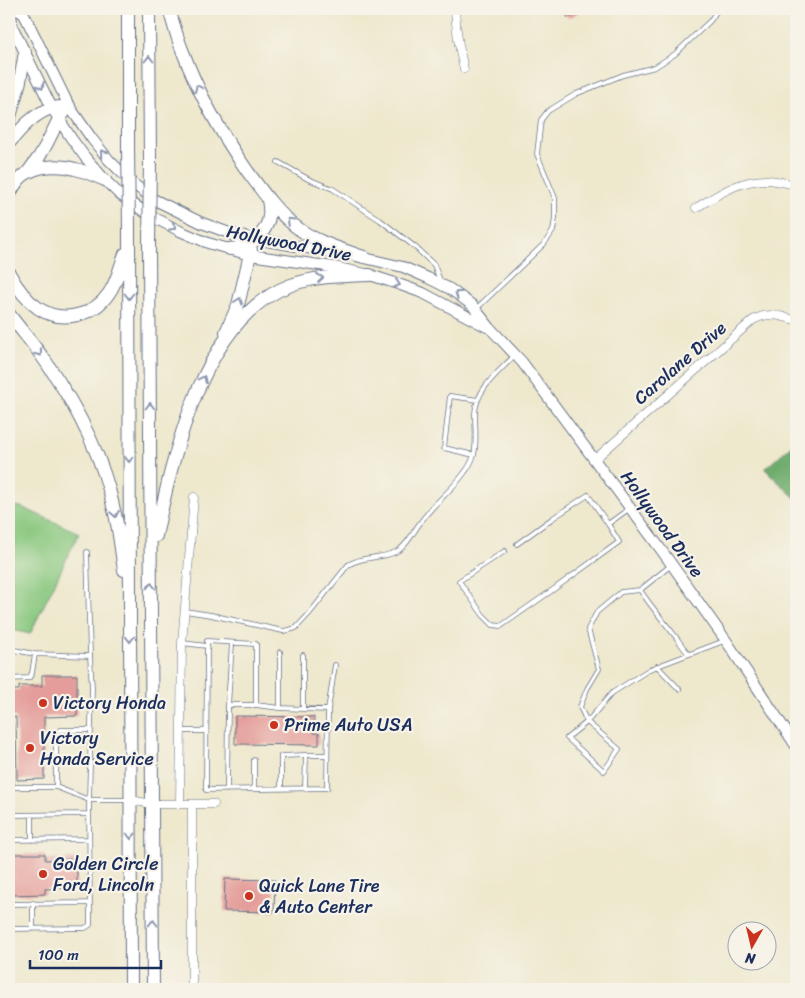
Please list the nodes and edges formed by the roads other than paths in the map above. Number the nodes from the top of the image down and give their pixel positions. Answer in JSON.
{"nodes":[{"id":1,"x":10,"y":9,"type":"edge"},
{"id":2,"x":16,"y":9,"type":"edge"},
{"id":3,"x":128,"y":9,"type":"edge"},
{"id":4,"x":149,"y":9,"type":"edge"},
{"id":5,"x":169,"y":9,"type":"edge"},
{"id":6,"x":455,"y":9,"type":"edge"},
{"id":7,"x":718,"y":9,"type":"edge"},
{"id":8,"x":25,"y":52,"type":"junction"},
{"id":9,"x":464,"y":68,"type":"dead end"},
{"id":10,"x":69,"y":106,"type":"junction"},
{"id":11,"x":55,"y":113,"type":"junction"},
{"id":12,"x":9,"y":120,"type":"edge"},
{"id":13,"x":9,"y":143,"type":"edge"},
{"id":14,"x":278,"y":162,"type":"dead end"},
{"id":15,"x":28,"y":172,"type":"junction"},
{"id":16,"x":105,"y":180,"type":"junction"},
{"id":17,"x":796,"y":185,"type":"edge"},
{"id":18,"x":9,"y":196,"type":"edge"},
{"id":19,"x":268,"y":200,"type":"junction"},
{"id":20,"x":696,"y":208,"type":"dead end"},
{"id":21,"x":232,"y":234,"type":"joint"},
{"id":22,"x":128,"y":245,"type":"junction"},
{"id":23,"x":252,"y":246,"type":"junction"},
{"id":24,"x":230,"y":249,"type":"joint"},
{"id":25,"x":364,"y":257,"type":"junction"},
{"id":26,"x":9,"y":273,"type":"edge"},
{"id":27,"x":370,"y":275,"type":"junction"},
{"id":28,"x":442,"y":285,"type":"junction"},
{"id":29,"x":476,"y":309,"type":"junction"},
{"id":30,"x":9,"y":314,"type":"edge"},
{"id":31,"x":796,"y":320,"type":"edge"},
{"id":32,"x":491,"y":329,"type":"junction"},
{"id":33,"x":220,"y":346,"type":"junction"},
{"id":34,"x":515,"y":355,"type":"junction"},
{"id":35,"x":478,"y":400,"type":"junction"},
{"id":36,"x":474,"y":455,"type":"junction"},
{"id":37,"x":594,"y":460,"type":"junction"},
{"id":38,"x":194,"y":497,"type":"dead end"},
{"id":39,"x":630,"y":508,"type":"junction"},
{"id":40,"x":608,"y":524,"type":"junction"},
{"id":41,"x":516,"y":544,"type":"dead end"},
{"id":42,"x":505,"y":551,"type":"dead end"},
{"id":43,"x":87,"y":552,"type":"dead end"},
{"id":44,"x":151,"y":560,"type":"junction"},
{"id":45,"x":672,"y":565,"type":"junction"},
{"id":46,"x":640,"y":590,"type":"junction"},
{"id":47,"x":185,"y":610,"type":"junction"},
{"id":48,"x":130,"y":611,"type":"junction"},
{"id":49,"x":726,"y":640,"type":"junction"},
{"id":50,"x":232,"y":642,"type":"junction"},
{"id":51,"x":182,"y":643,"type":"junction"},
{"id":52,"x":207,"y":646,"type":"junction"},
{"id":53,"x":9,"y":649,"type":"edge"},
{"id":54,"x":280,"y":652,"type":"dead end"},
{"id":55,"x":35,"y":654,"type":"junction"},
{"id":56,"x":689,"y":654,"type":"junction"},
{"id":57,"x":303,"y":655,"type":"dead end"},
{"id":58,"x":90,"y":656,"type":"junction"},
{"id":59,"x":335,"y":665,"type":"dead end"},
{"id":60,"x":657,"y":666,"type":"junction"},
{"id":61,"x":9,"y":679,"type":"edge"},
{"id":62,"x":679,"y":689,"type":"dead end"},
{"id":63,"x":228,"y":705,"type":"junction"},
{"id":64,"x":256,"y":706,"type":"junction"},
{"id":65,"x":280,"y":708,"type":"junction"},
{"id":66,"x":303,"y":709,"type":"junction"},
{"id":67,"x":328,"y":710,"type":"junction"},
{"id":68,"x":9,"y":722,"type":"edge"},
{"id":69,"x":587,"y":722,"type":"junction"},
{"id":70,"x":90,"y":730,"type":"junction"},
{"id":71,"x":181,"y":730,"type":"junction"},
{"id":72,"x":206,"y":731,"type":"junction"},
{"id":73,"x":796,"y":746,"type":"edge"},
{"id":74,"x":306,"y":755,"type":"junction"},
{"id":75,"x":327,"y":755,"type":"junction"},
{"id":76,"x":254,"y":760,"type":"dead end"},
{"id":77,"x":10,"y":787,"type":"edge"},
{"id":78,"x":56,"y":787,"type":"junction"},
{"id":79,"x":306,"y":788,"type":"junction"},
{"id":80,"x":254,"y":789,"type":"junction"},
{"id":81,"x":281,"y":789,"type":"junction"},
{"id":82,"x":227,"y":790,"type":"junction"},
{"id":83,"x":88,"y":800,"type":"junction"},
{"id":84,"x":130,"y":800,"type":"junction"},
{"id":85,"x":152,"y":804,"type":"junction"},
{"id":86,"x":180,"y":804,"type":"junction"},
{"id":87,"x":192,"y":804,"type":"junction"},
{"id":88,"x":214,"y":804,"type":"dead end"},
{"id":89,"x":89,"y":814,"type":"junction"},
{"id":90,"x":9,"y":815,"type":"edge"},
{"id":91,"x":32,"y":815,"type":"junction"},
{"id":92,"x":9,"y":840,"type":"edge"},
{"id":93,"x":32,"y":840,"type":"junction"},
{"id":94,"x":89,"y":840,"type":"junction"},
{"id":95,"x":90,"y":903,"type":"junction"},
{"id":96,"x":9,"y":904,"type":"edge"},
{"id":97,"x":33,"y":904,"type":"junction"},
{"id":98,"x":9,"y":929,"type":"edge"},
{"id":99,"x":34,"y":929,"type":"junction"},
{"id":100,"x":132,"y":989,"type":"edge"},
{"id":101,"x":153,"y":989,"type":"edge"},
{"id":102,"x":192,"y":989,"type":"edge"}],
"edges":[{"from":1,"to":8,"type":"main road","name":"Hollywood Drive"},
{"from":2,"to":10,"type":"main road","name":"Hollywood Drive"},
{"from":3,"to":22,"type":"highway","bridge":true},
{"from":44,"to":4,"type":"highway","one_way":true,"bridge":true},
{"from":19,"to":5,"type":"highway","one_way":true},
{"from":6,"to":9,"type":"street"},
{"from":7,"to":29,"type":"lane"},
{"from":8,"to":11,"type":"main road","name":"Hollywood Drive","one_way":true},
{"from":8,"to":12,"type":"highway"},
{"from":10,"to":11,"type":"highway"},
{"from":21,"to":10,"type":"main road","name":"Hollywood Drive","one_way":true},
{"from":11,"to":13,"type":"highway"},
{"from":11,"to":15,"type":"highway"},
{"from":11,"to":16,"type":"main road","name":"Hollywood Drive"},
{"from":14,"to":28,"type":"lane"},
{"from":15,"to":16,"type":"highway"},
{"from":15,"to":18,"type":"highway"},
{"from":16,"to":24,"type":"main road","name":"Hollywood Drive","one_way":true},
{"from":17,"to":20,"type":"street"},
{"from":19,"to":23,"type":"highway"},
{"from":25,"to":19,"type":"highway","one_way":true},
{"from":21,"to":23,"type":"highway"},
{"from":22,"to":26,"type":"highway"},
{"from":22,"to":48,"type":"highway","one_way":true},
{"from":23,"to":24,"type":"highway"},
{"from":23,"to":25,"type":"main road","name":"Hollywood Drive"},
{"from":23,"to":27,"type":"main road","name":"Hollywood Drive"},
{"from":33,"to":23,"type":"highway","one_way":true},
{"from":25,"to":28,"type":"main road","name":"Hollywood Drive"},
{"from":27,"to":32,"type":"main road","name":"Hollywood Drive","one_way":true},
{"from":33,"to":27,"type":"highway","one_way":true},
{"from":29,"to":28,"type":"main road","name":"Hollywood Drive","one_way":true},
{"from":29,"to":32,"type":"main road","name":"Hollywood Drive"},
{"from":30,"to":48,"type":"highway","one_way":true},
{"from":31,"to":37,"type":"street","name":"Carolane Drive"},
{"from":32,"to":34,"type":"main road","name":"Hollywood Drive"},
{"from":44,"to":33,"type":"highway","one_way":true},
{"from":34,"to":35,"type":"lane"},
{"from":34,"to":37,"type":"main road","name":"Hollywood Drive"},
{"from":35,"to":36,"type":"lane"},
{"from":35,"to":36,"type":"lane"},
{"from":36,"to":47,"type":"lane"},
{"from":37,"to":39,"type":"main road","name":"Hollywood Drive"},
{"from":38,"to":47,"type":"street"},
{"from":39,"to":40,"type":"lane"},
{"from":39,"to":45,"type":"main road","name":"Hollywood Drive"},
{"from":40,"to":41,"type":"lane"},
{"from":40,"to":42,"type":"lane"},
{"from":43,"to":58,"type":"lane"},
{"from":85,"to":44,"type":"highway","one_way":true},
{"from":45,"to":46,"type":"lane"},
{"from":45,"to":49,"type":"main road","name":"Hollywood Drive"},
{"from":46,"to":56,"type":"lane"},
{"from":46,"to":69,"type":"lane"},
{"from":47,"to":51,"type":"street"},
{"from":48,"to":84,"type":"highway","one_way":true},
{"from":49,"to":56,"type":"lane"},
{"from":49,"to":73,"type":"main road","name":"Hollywood Drive"},
{"from":50,"to":52,"type":"lane"},
{"from":50,"to":63,"type":"lane"},
{"from":50,"to":64,"type":"lane"},
{"from":51,"to":52,"type":"lane"},
{"from":51,"to":71,"type":"street"},
{"from":52,"to":72,"type":"lane"},
{"from":53,"to":55,"type":"lane"},
{"from":54,"to":65,"type":"lane"},
{"from":55,"to":58,"type":"lane"},
{"from":55,"to":61,"type":"lane"},
{"from":56,"to":60,"type":"lane"},
{"from":57,"to":66,"type":"lane"},
{"from":58,"to":70,"type":"lane"},
{"from":59,"to":67,"type":"lane"},
{"from":60,"to":62,"type":"lane"},
{"from":60,"to":69,"type":"lane"},
{"from":63,"to":64,"type":"lane"},
{"from":63,"to":82,"type":"lane"},
{"from":64,"to":65,"type":"lane"},
{"from":65,"to":66,"type":"lane"},
{"from":66,"to":67,"type":"lane"},
{"from":67,"to":75,"type":"lane"},
{"from":68,"to":77,"type":"lane"},
{"from":69,"to":69,"type":"lane"},
{"from":70,"to":78,"type":"lane"},
{"from":70,"to":83,"type":"lane"},
{"from":71,"to":72,"type":"lane"},
{"from":71,"to":86,"type":"street"},
{"from":72,"to":82,"type":"lane"},
{"from":74,"to":75,"type":"lane"},
{"from":74,"to":79,"type":"lane"},
{"from":74,"to":81,"type":"lane"},
{"from":75,"to":79,"type":"lane"},
{"from":76,"to":80,"type":"lane"},
{"from":77,"to":78,"type":"lane"},
{"from":78,"to":83,"type":"lane"},
{"from":79,"to":81,"type":"lane"},
{"from":80,"to":81,"type":"lane"},
{"from":80,"to":82,"type":"lane"},
{"from":83,"to":84,"type":"lane"},
{"from":83,"to":89,"type":"lane"},
{"from":84,"to":85,"type":"street"},
{"from":84,"to":100,"type":"highway","one_way":true},
{"from":85,"to":86,"type":"street"},
{"from":101,"to":85,"type":"highway","one_way":true},
{"from":86,"to":87,"type":"street"},
{"from":87,"to":88,"type":"street"},
{"from":87,"to":102,"type":"street"},
{"from":89,"to":91,"type":"lane"},
{"from":89,"to":94,"type":"lane"},
{"from":90,"to":91,"type":"lane"},
{"from":91,"to":93,"type":"lane"},
{"from":92,"to":93,"type":"lane"},
{"from":93,"to":94,"type":"lane"},
{"from":94,"to":95,"type":"lane"},
{"from":95,"to":97,"type":"lane"},
{"from":95,"to":99,"type":"lane"},
{"from":96,"to":97,"type":"lane"},
{"from":97,"to":99,"type":"lane"},
{"from":98,"to":99,"type":"lane"}]}
